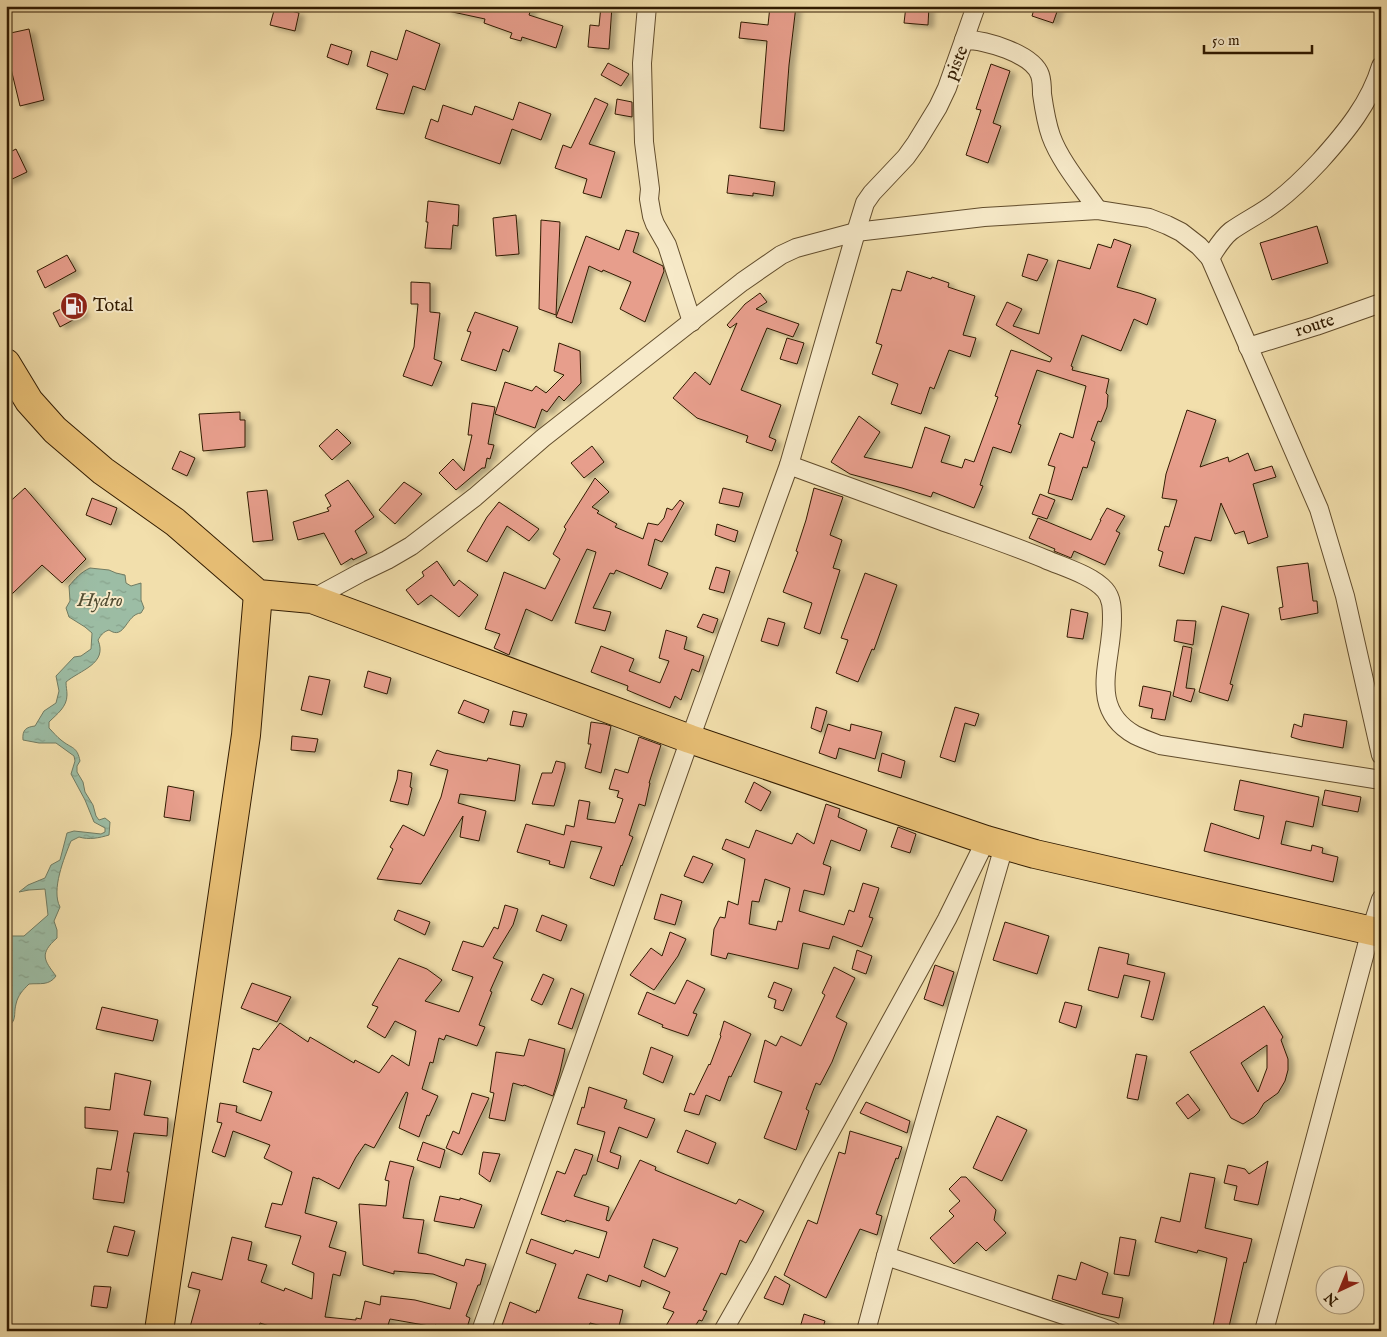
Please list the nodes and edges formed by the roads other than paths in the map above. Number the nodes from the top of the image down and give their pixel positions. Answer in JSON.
{"nodes":[{"id":1,"x":647,"y":6,"type":"edge"},
{"id":2,"x":976,"y":6,"type":"edge"},
{"id":3,"x":964,"y":40,"type":"junction"},
{"id":4,"x":1381,"y":66,"type":"edge"},
{"id":5,"x":1098,"y":210,"type":"junction"},
{"id":6,"x":856,"y":232,"type":"junction"},
{"id":7,"x":1210,"y":258,"type":"junction"},
{"id":8,"x":1381,"y":303,"type":"edge"},
{"id":9,"x":692,"y":322,"type":"junction"},
{"id":10,"x":1248,"y":347,"type":"junction"},
{"id":11,"x":6,"y":362,"type":"edge"},
{"id":12,"x":789,"y":465,"type":"junction"},
{"id":13,"x":258,"y":594,"type":"junction"},
{"id":14,"x":312,"y":599,"type":"junction"},
{"id":15,"x":690,"y":739,"type":"junction"},
{"id":16,"x":1381,"y":755,"type":"edge"},
{"id":17,"x":1381,"y":780,"type":"edge"},
{"id":18,"x":995,"y":843,"type":"junction"},
{"id":19,"x":1381,"y":899,"type":"edge"},
{"id":20,"x":1376,"y":926,"type":"edge"},
{"id":21,"x":886,"y":1256,"type":"junction"},
{"id":22,"x":159,"y":1331,"type":"edge"},
{"id":23,"x":481,"y":1331,"type":"edge"},
{"id":24,"x":724,"y":1331,"type":"edge"},
{"id":25,"x":866,"y":1331,"type":"edge"},
{"id":26,"x":1112,"y":1331,"type":"edge"},
{"id":27,"x":1264,"y":1331,"type":"edge"}],
"edges":[{"from":1,"to":9,"type":"street"},
{"from":2,"to":3,"type":"street"},
{"from":3,"to":5,"type":"street","name":"piste"},
{"from":3,"to":6,"type":"street","name":"piste"},
{"from":4,"to":7,"type":"street"},
{"from":5,"to":6,"type":"street"},
{"from":5,"to":7,"type":"street"},
{"from":6,"to":9,"type":"street"},
{"from":6,"to":12,"type":"street","name":"piste"},
{"from":7,"to":10,"type":"street"},
{"from":8,"to":10,"type":"street","name":"route"},
{"from":9,"to":14,"type":"street"},
{"from":10,"to":16,"type":"street"},
{"from":11,"to":13,"type":"highway"},
{"from":12,"to":15,"type":"street","name":"piste"},
{"from":12,"to":17,"type":"street"},
{"from":13,"to":14,"type":"highway"},
{"from":13,"to":22,"type":"highway"},
{"from":14,"to":15,"type":"highway"},
{"from":15,"to":18,"type":"highway"},
{"from":15,"to":23,"type":"street","name":"piste"},
{"from":18,"to":20,"type":"highway"},
{"from":18,"to":21,"type":"street"},
{"from":18,"to":24,"type":"street"},
{"from":19,"to":20,"type":"street"},
{"from":20,"to":27,"type":"street"},
{"from":21,"to":25,"type":"street"},
{"from":21,"to":26,"type":"street"}]}
